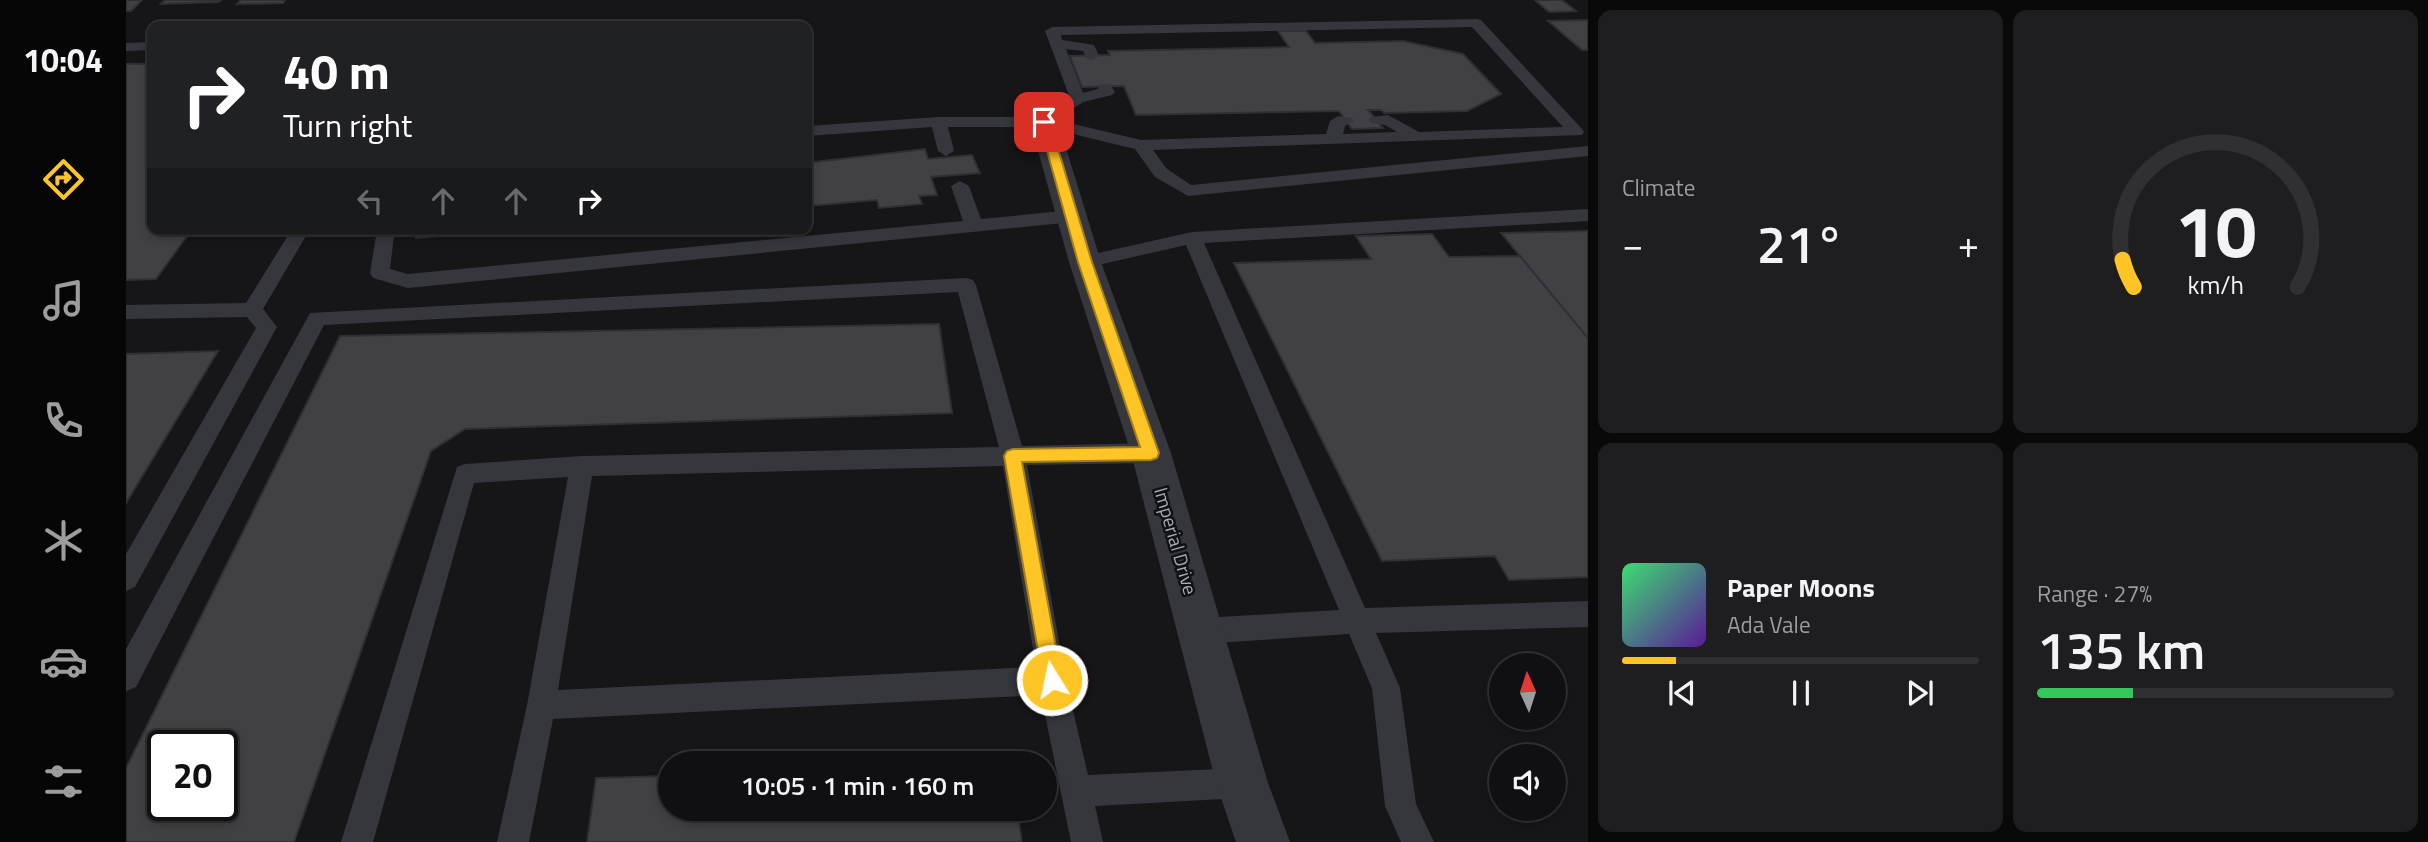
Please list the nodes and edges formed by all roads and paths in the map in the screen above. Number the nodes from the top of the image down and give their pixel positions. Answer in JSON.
{"nodes":[{"id":1,"x":1256,"y":27,"type":"junction"},
{"id":2,"x":1283,"y":39,"type":"dead end"},
{"id":3,"x":1057,"y":43,"type":"junction"},
{"id":4,"x":147,"y":46,"type":"edge"},
{"id":5,"x":126,"y":47,"type":"edge"},
{"id":6,"x":1092,"y":56,"type":"dead end"},
{"id":7,"x":1105,"y":87,"type":"dead end"},
{"id":8,"x":1078,"y":99,"type":"junction"},
{"id":9,"x":1377,"y":120,"type":"dead end"},
{"id":10,"x":1346,"y":121,"type":"dead end"},
{"id":11,"x":939,"y":122,"type":"junction"},
{"id":12,"x":1044,"y":122,"type":"junction"},
{"id":13,"x":812,"y":131,"type":"edge"},
{"id":14,"x":1576,"y":132,"type":"junction"},
{"id":15,"x":1416,"y":137,"type":"junction"},
{"id":16,"x":1332,"y":140,"type":"junction"},
{"id":17,"x":1141,"y":145,"type":"junction"},
{"id":18,"x":1588,"y":149,"type":"edge"},
{"id":19,"x":946,"y":151,"type":"dead end"},
{"id":20,"x":960,"y":186,"type":"dead end"},
{"id":21,"x":1588,"y":215,"type":"edge"},
{"id":22,"x":1073,"y":216,"type":"junction"},
{"id":23,"x":974,"y":225,"type":"junction"},
{"id":24,"x":297,"y":235,"type":"edge"},
{"id":25,"x":386,"y":235,"type":"edge"},
{"id":26,"x":1192,"y":238,"type":"junction"},
{"id":27,"x":1085,"y":262,"type":"junction"},
{"id":28,"x":252,"y":310,"type":"junction"},
{"id":29,"x":126,"y":312,"type":"edge"},
{"id":30,"x":1151,"y":453,"type":"junction"},
{"id":31,"x":1013,"y":456,"type":"junction"},
{"id":32,"x":582,"y":466,"type":"junction"},
{"id":33,"x":126,"y":579,"type":"edge"},
{"id":34,"x":1588,"y":614,"type":"edge"},
{"id":35,"x":1359,"y":621,"type":"junction"},
{"id":36,"x":1201,"y":631,"type":"junction"},
{"id":37,"x":126,"y":677,"type":"edge"},
{"id":38,"x":1052,"y":680,"type":"junction"},
{"id":39,"x":541,"y":705,"type":"junction"},
{"id":40,"x":1242,"y":783,"type":"junction"},
{"id":41,"x":1077,"y":791,"type":"junction"},
{"id":42,"x":357,"y":842,"type":"edge"},
{"id":43,"x":513,"y":842,"type":"edge"},
{"id":44,"x":1087,"y":842,"type":"edge"},
{"id":45,"x":1263,"y":842,"type":"edge"},
{"id":46,"x":1418,"y":842,"type":"edge"}],
"edges":[{"from":1,"to":2,"type":"lane"},
{"from":1,"to":3,"type":"lane"},
{"from":1,"to":14,"type":"lane"},
{"from":3,"to":6,"type":"lane"},
{"from":3,"to":8,"type":"lane"},
{"from":4,"to":5,"type":"lane"},
{"from":7,"to":8,"type":"lane"},
{"from":8,"to":12,"type":"lane"},
{"from":9,"to":15,"type":"lane"},
{"from":10,"to":16,"type":"lane"},
{"from":11,"to":12,"type":"lane"},
{"from":11,"to":13,"type":"lane"},
{"from":11,"to":19,"type":"lane"},
{"from":12,"to":17,"type":"lane"},
{"from":12,"to":22,"type":"street","name":"Imperial Drive"},
{"from":14,"to":15,"type":"lane"},
{"from":14,"to":18,"type":"lane"},
{"from":15,"to":16,"type":"lane"},
{"from":16,"to":17,"type":"lane"},
{"from":17,"to":18,"type":"lane"},
{"from":20,"to":23,"type":"lane"},
{"from":21,"to":26,"type":"lane"},
{"from":22,"to":23,"type":"lane"},
{"from":22,"to":27,"type":"street","name":"Imperial Drive"},
{"from":23,"to":25,"type":"lane"},
{"from":24,"to":28,"type":"lane"},
{"from":26,"to":27,"type":"lane"},
{"from":26,"to":35,"type":"lane"},
{"from":27,"to":30,"type":"street","name":"Imperial Drive"},
{"from":28,"to":29,"type":"lane"},
{"from":28,"to":33,"type":"lane"},
{"from":30,"to":31,"type":"lane"},
{"from":30,"to":36,"type":"street","name":"Imperial Drive"},
{"from":31,"to":32,"type":"lane"},
{"from":31,"to":37,"type":"lane"},
{"from":31,"to":38,"type":"lane"},
{"from":32,"to":39,"type":"lane"},
{"from":32,"to":42,"type":"lane"},
{"from":34,"to":35,"type":"lane"},
{"from":35,"to":36,"type":"lane"},
{"from":35,"to":46,"type":"lane"},
{"from":36,"to":40,"type":"street","name":"Imperial Drive"},
{"from":38,"to":39,"type":"lane"},
{"from":38,"to":41,"type":"lane"},
{"from":39,"to":43,"type":"lane"},
{"from":40,"to":41,"type":"lane"},
{"from":40,"to":45,"type":"street","name":"Imperial Drive"},
{"from":41,"to":44,"type":"lane"}]}
